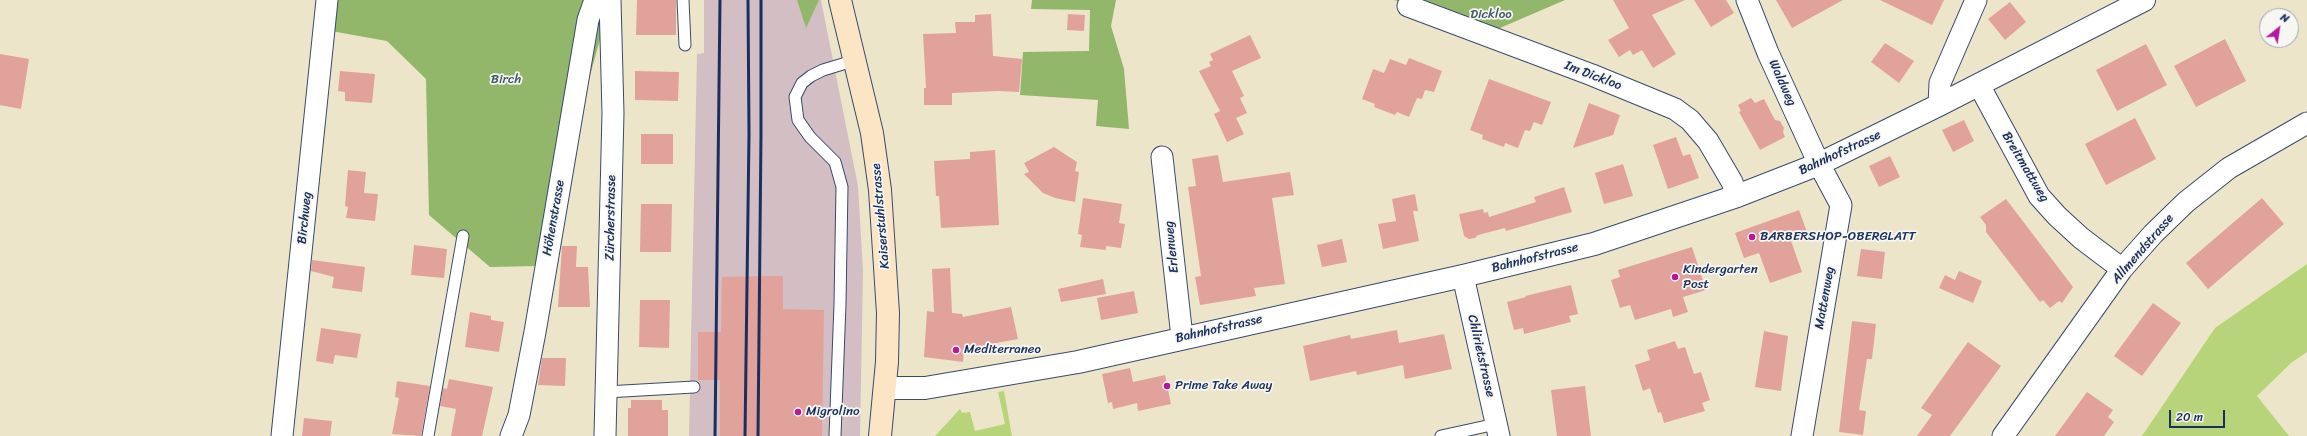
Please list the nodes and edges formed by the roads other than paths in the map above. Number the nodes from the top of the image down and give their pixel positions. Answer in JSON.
{"nodes":[{"id":1,"x":327,"y":0,"type":"edge"},
{"id":2,"x":595,"y":0,"type":"edge"},
{"id":3,"x":610,"y":0,"type":"edge"},
{"id":4,"x":683,"y":0,"type":"edge"},
{"id":5,"x":840,"y":0,"type":"edge"},
{"id":6,"x":1747,"y":0,"type":"edge"},
{"id":7,"x":1976,"y":0,"type":"edge"},
{"id":8,"x":2144,"y":0,"type":"edge"},
{"id":9,"x":1408,"y":6,"type":"dead end"},
{"id":10,"x":685,"y":45,"type":"dead end"},
{"id":11,"x":856,"y":60,"type":"junction"},
{"id":12,"x":1979,"y":85,"type":"junction"},
{"id":13,"x":1940,"y":106,"type":"junction"},
{"id":14,"x":2307,"y":123,"type":"edge"},
{"id":15,"x":1162,"y":157,"type":"dead end"},
{"id":16,"x":1818,"y":164,"type":"junction"},
{"id":17,"x":1737,"y":196,"type":"junction"},
{"id":18,"x":463,"y":236,"type":"dead end"},
{"id":19,"x":2122,"y":269,"type":"junction"},
{"id":20,"x":1463,"y":276,"type":"junction"},
{"id":21,"x":1182,"y":337,"type":"junction"},
{"id":22,"x":694,"y":387,"type":"dead end"},
{"id":23,"x":885,"y":388,"type":"junction"},
{"id":24,"x":606,"y":392,"type":"junction"},
{"id":25,"x":1497,"y":430,"type":"edge"},
{"id":26,"x":282,"y":436,"type":"edge"},
{"id":27,"x":428,"y":436,"type":"edge"},
{"id":28,"x":511,"y":436,"type":"edge"},
{"id":29,"x":605,"y":436,"type":"edge"},
{"id":30,"x":835,"y":436,"type":"edge"},
{"id":31,"x":880,"y":436,"type":"edge"},
{"id":32,"x":1441,"y":436,"type":"edge"},
{"id":33,"x":1802,"y":436,"type":"edge"},
{"id":34,"x":2003,"y":436,"type":"edge"}],
"edges":[{"from":1,"to":26,"type":"street","name":"Birchweg"},
{"from":2,"to":28,"type":"street","name":"Höhenstrasse"},
{"from":3,"to":24,"type":"street","name":"Zürcherstrasse"},
{"from":4,"to":10,"type":"lane"},
{"from":5,"to":11,"type":"main road","name":"Kaiserstuhlstrasse"},
{"from":6,"to":16,"type":"street","name":"Waldweg"},
{"from":7,"to":13,"type":"street"},
{"from":8,"to":12,"type":"street","name":"Bahnhofstrasse"},
{"from":9,"to":17,"type":"street","name":"Im Dickloo"},
{"from":11,"to":23,"type":"main road","name":"Kaiserstuhlstrasse"},
{"from":11,"to":30,"type":"lane"},
{"from":12,"to":13,"type":"street","name":"Bahnhofstrasse"},
{"from":12,"to":19,"type":"street","name":"Breitmattweg"},
{"from":13,"to":16,"type":"street","name":"Bahnhofstrasse"},
{"from":14,"to":19,"type":"street","name":"Allmendstrasse"},
{"from":15,"to":21,"type":"street","name":"Erlenweg"},
{"from":16,"to":17,"type":"street","name":"Bahnhofstrasse"},
{"from":16,"to":33,"type":"street","name":"Mattenweg"},
{"from":17,"to":20,"type":"street","name":"Bahnhofstrasse"},
{"from":18,"to":27,"type":"lane"},
{"from":19,"to":34,"type":"street","name":"Allmendstrasse"},
{"from":20,"to":21,"type":"street","name":"Bahnhofstrasse"},
{"from":20,"to":25,"type":"street","name":"Chlirietstrasse"},
{"from":21,"to":23,"type":"street","name":"Bahnhofstrasse"},
{"from":22,"to":24,"type":"lane"},
{"from":23,"to":31,"type":"main road","name":"Kaiserstuhlstrasse"},
{"from":24,"to":29,"type":"street","name":"Zürcherstrasse"},
{"from":25,"to":32,"type":"lane"}]}
